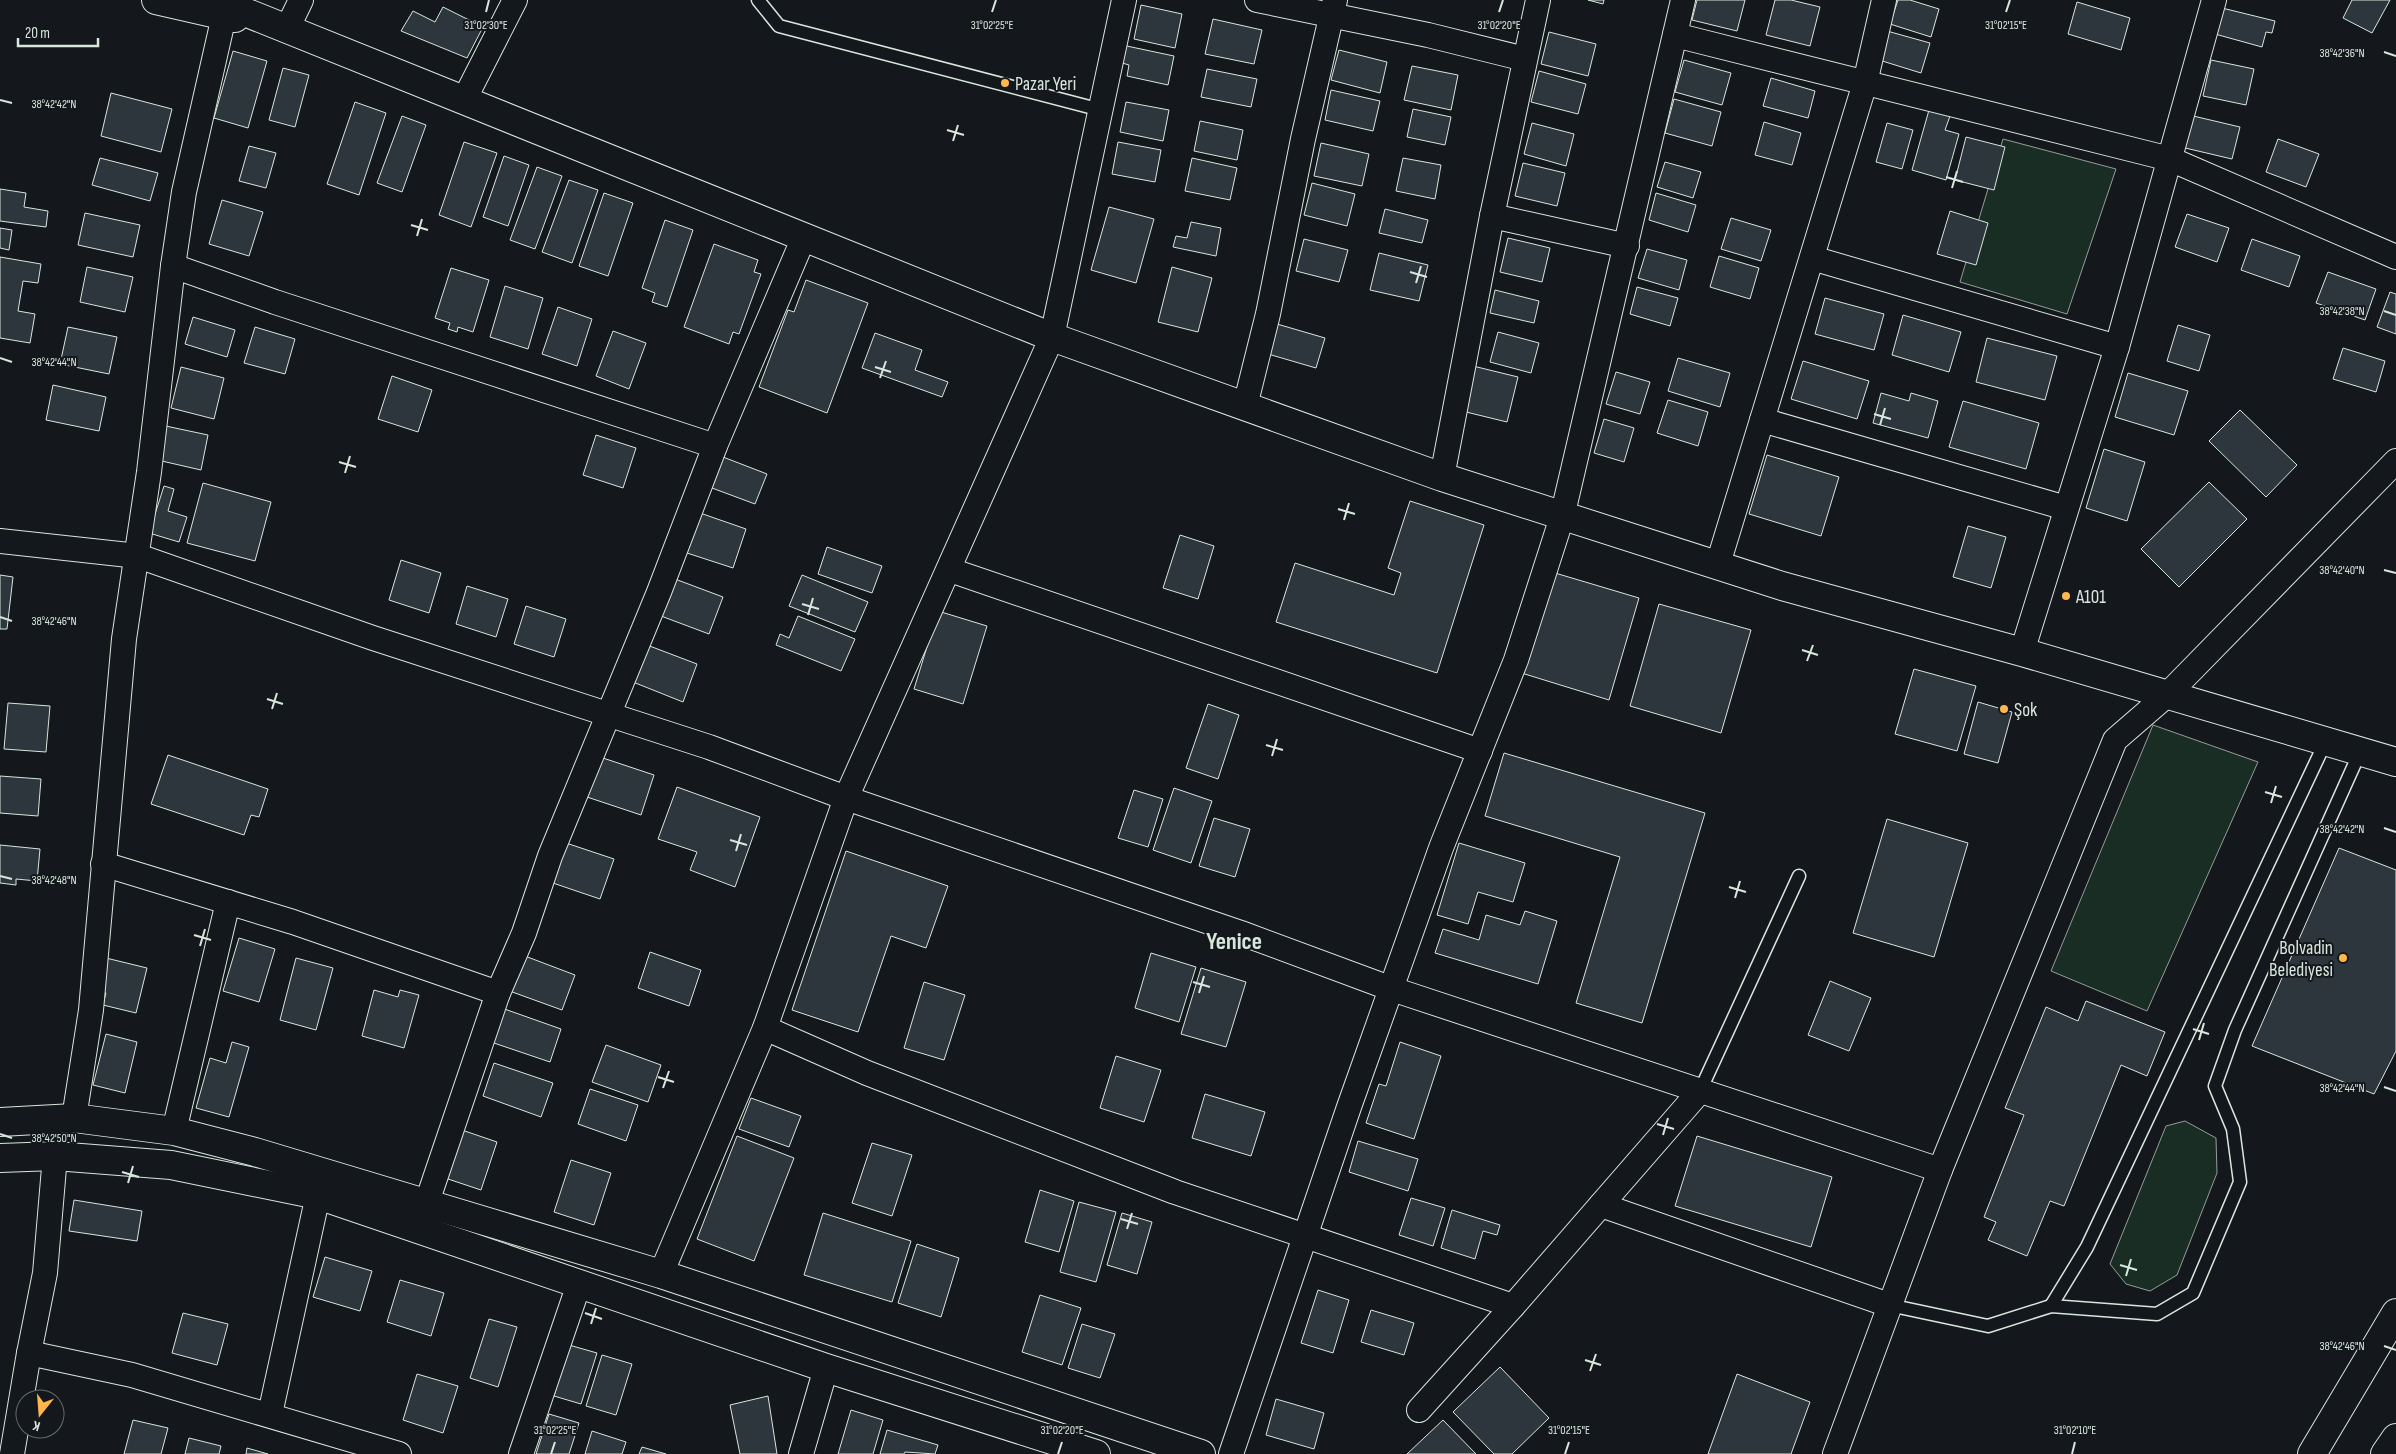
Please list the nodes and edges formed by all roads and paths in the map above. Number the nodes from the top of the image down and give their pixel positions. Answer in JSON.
{"nodes":[{"id":1,"x":156,"y":0,"type":"edge"},
{"id":2,"x":301,"y":0,"type":"edge"},
{"id":3,"x":515,"y":0,"type":"edge"},
{"id":4,"x":758,"y":0,"type":"edge"},
{"id":5,"x":1124,"y":0,"type":"edge"},
{"id":6,"x":1257,"y":0,"type":"edge"},
{"id":7,"x":1538,"y":0,"type":"edge"},
{"id":8,"x":1683,"y":0,"type":"edge"},
{"id":9,"x":1884,"y":0,"type":"edge"},
{"id":10,"x":2214,"y":0,"type":"edge"},
{"id":11,"x":219,"y":8,"type":"edge"},
{"id":12,"x":1333,"y":8,"type":"edge"},
{"id":13,"x":287,"y":28,"type":"junction"},
{"id":14,"x":1676,"y":35,"type":"junction"},
{"id":15,"x":1525,"y":59,"type":"junction"},
{"id":16,"x":1865,"y":82,"type":"junction"},
{"id":17,"x":464,"y":100,"type":"junction"},
{"id":18,"x":1101,"y":110,"type":"junction"},
{"id":19,"x":2170,"y":159,"type":"junction"},
{"id":20,"x":1492,"y":216,"type":"junction"},
{"id":21,"x":804,"y":238,"type":"junction"},
{"id":22,"x":1627,"y":246,"type":"junction"},
{"id":23,"x":2396,"y":257,"type":"edge"},
{"id":24,"x":1812,"y":258,"type":"junction"},
{"id":25,"x":173,"y":266,"type":"junction"},
{"id":26,"x":1052,"y":338,"type":"junction"},
{"id":27,"x":2117,"y":347,"type":"junction"},
{"id":28,"x":1245,"y":406,"type":"junction"},
{"id":29,"x":1762,"y":420,"type":"junction"},
{"id":30,"x":715,"y":446,"type":"junction"},
{"id":31,"x":2396,"y":461,"type":"edge"},
{"id":32,"x":1442,"y":477,"type":"junction"},
{"id":33,"x":2066,"y":508,"type":"junction"},
{"id":34,"x":1562,"y":517,"type":"junction"},
{"id":35,"x":0,"y":541,"type":"edge"},
{"id":36,"x":138,"y":556,"type":"junction"},
{"id":37,"x":1718,"y":564,"type":"junction"},
{"id":38,"x":950,"y":570,"type":"junction"},
{"id":39,"x":2022,"y":652,"type":"junction"},
{"id":40,"x":2167,"y":695,"type":"junction"},
{"id":41,"x":608,"y":713,"type":"junction"},
{"id":42,"x":2325,"y":743,"type":"junction"},
{"id":43,"x":1480,"y":751,"type":"junction"},
{"id":44,"x":2360,"y":752,"type":"junction"},
{"id":45,"x":2396,"y":762,"type":"edge"},
{"id":46,"x":846,"y":798,"type":"junction"},
{"id":47,"x":103,"y":864,"type":"junction"},
{"id":48,"x":1799,"y":876,"type":"dead end"},
{"id":49,"x":228,"y":902,"type":"junction"},
{"id":50,"x":1392,"y":989,"type":"junction"},
{"id":51,"x":498,"y":993,"type":"junction"},
{"id":52,"x":765,"y":1028,"type":"junction"},
{"id":53,"x":1700,"y":1091,"type":"junction"},
{"id":54,"x":74,"y":1118,"type":"junction"},
{"id":55,"x":0,"y":1122,"type":"edge"},
{"id":56,"x":174,"y":1132,"type":"junction"},
{"id":57,"x":55,"y":1156,"type":"junction"},
{"id":58,"x":0,"y":1158,"type":"edge"},
{"id":59,"x":1940,"y":1170,"type":"junction"},
{"id":60,"x":318,"y":1195,"type":"junction"},
{"id":61,"x":427,"y":1202,"type":"junction"},
{"id":62,"x":1601,"y":1205,"type":"junction"},
{"id":63,"x":1306,"y":1236,"type":"junction"},
{"id":64,"x":661,"y":1274,"type":"junction"},
{"id":65,"x":579,"y":1284,"type":"junction"},
{"id":66,"x":1890,"y":1305,"type":"junction"},
{"id":67,"x":1513,"y":1306,"type":"junction"},
{"id":68,"x":2051,"y":1306,"type":"junction"},
{"id":69,"x":2396,"y":1312,"type":"edge"},
{"id":70,"x":29,"y":1353,"type":"junction"},
{"id":71,"x":826,"y":1368,"type":"junction"},
{"id":72,"x":1419,"y":1410,"type":"dead end"},
{"id":73,"x":270,"y":1414,"type":"junction"},
{"id":74,"x":2396,"y":1438,"type":"edge"},
{"id":75,"x":12,"y":1454,"type":"edge"},
{"id":76,"x":399,"y":1454,"type":"edge"},
{"id":77,"x":521,"y":1454,"type":"edge"},
{"id":78,"x":801,"y":1454,"type":"edge"},
{"id":79,"x":1096,"y":1454,"type":"edge"},
{"id":80,"x":1201,"y":1454,"type":"edge"},
{"id":81,"x":1231,"y":1454,"type":"edge"},
{"id":82,"x":1835,"y":1454,"type":"edge"},
{"id":83,"x":2312,"y":1454,"type":"edge"},
{"id":84,"x":2385,"y":1454,"type":"edge"}],
"edges":[{"from":1,"to":11,"type":"main road"},
{"from":2,"to":13,"type":"street"},
{"from":3,"to":17,"type":"street"},
{"from":4,"to":18,"type":"lane"},
{"from":5,"to":18,"type":"street"},
{"from":6,"to":12,"type":"street"},
{"from":7,"to":15,"type":"street"},
{"from":8,"to":14,"type":"street"},
{"from":9,"to":16,"type":"street"},
{"from":10,"to":19,"type":"street"},
{"from":11,"to":13,"type":"main road"},
{"from":11,"to":25,"type":"street"},
{"from":12,"to":15,"type":"street"},
{"from":12,"to":28,"type":"street"},
{"from":13,"to":17,"type":"main road"},
{"from":14,"to":16,"type":"street"},
{"from":14,"to":22,"type":"street"},
{"from":15,"to":20,"type":"street"},
{"from":16,"to":19,"type":"street"},
{"from":16,"to":24,"type":"street"},
{"from":17,"to":21,"type":"main road"},
{"from":18,"to":26,"type":"street"},
{"from":19,"to":23,"type":"street"},
{"from":19,"to":27,"type":"street"},
{"from":20,"to":22,"type":"street"},
{"from":20,"to":32,"type":"street"},
{"from":21,"to":26,"type":"main road"},
{"from":21,"to":30,"type":"street"},
{"from":22,"to":34,"type":"street"},
{"from":24,"to":27,"type":"street"},
{"from":24,"to":29,"type":"street"},
{"from":25,"to":30,"type":"street"},
{"from":25,"to":36,"type":"street"},
{"from":26,"to":28,"type":"main road"},
{"from":26,"to":38,"type":"street"},
{"from":27,"to":33,"type":"street"},
{"from":28,"to":32,"type":"main road"},
{"from":29,"to":33,"type":"street"},
{"from":29,"to":37,"type":"street"},
{"from":30,"to":41,"type":"street"},
{"from":31,"to":40,"type":"street"},
{"from":32,"to":34,"type":"main road"},
{"from":33,"to":39,"type":"street"},
{"from":34,"to":37,"type":"main road"},
{"from":34,"to":43,"type":"street"},
{"from":35,"to":36,"type":"street"},
{"from":36,"to":41,"type":"street"},
{"from":36,"to":47,"type":"street"},
{"from":37,"to":39,"type":"main road"},
{"from":38,"to":43,"type":"street"},
{"from":38,"to":46,"type":"street"},
{"from":39,"to":40,"type":"main road"},
{"from":40,"to":42,"type":"main road"},
{"from":40,"to":59,"type":"street"},
{"from":41,"to":46,"type":"street"},
{"from":41,"to":51,"type":"street"},
{"from":42,"to":44,"type":"main road"},
{"from":42,"to":68,"type":"lane"},
{"from":43,"to":50,"type":"street"},
{"from":44,"to":45,"type":"main road"},
{"from":44,"to":68,"type":"lane"},
{"from":46,"to":50,"type":"street"},
{"from":46,"to":52,"type":"street"},
{"from":47,"to":49,"type":"street"},
{"from":47,"to":54,"type":"street"},
{"from":48,"to":53,"type":"lane"},
{"from":49,"to":51,"type":"street"},
{"from":49,"to":56,"type":"street"},
{"from":50,"to":53,"type":"street"},
{"from":50,"to":63,"type":"street"},
{"from":51,"to":61,"type":"street"},
{"from":52,"to":63,"type":"street"},
{"from":52,"to":64,"type":"street"},
{"from":53,"to":59,"type":"street"},
{"from":53,"to":62,"type":"street"},
{"from":54,"to":55,"type":"main road"},
{"from":54,"to":56,"type":"main road"},
{"from":56,"to":61,"type":"main road"},
{"from":57,"to":58,"type":"main road"},
{"from":57,"to":60,"type":"main road"},
{"from":57,"to":70,"type":"street"},
{"from":59,"to":66,"type":"street"},
{"from":60,"to":65,"type":"main road"},
{"from":60,"to":73,"type":"street"},
{"from":61,"to":64,"type":"main road"},
{"from":62,"to":66,"type":"street"},
{"from":62,"to":67,"type":"street"},
{"from":63,"to":67,"type":"street"},
{"from":63,"to":81,"type":"street"},
{"from":64,"to":80,"type":"main road"},
{"from":65,"to":71,"type":"main road"},
{"from":65,"to":77,"type":"street"},
{"from":66,"to":68,"type":"lane"},
{"from":66,"to":82,"type":"street"},
{"from":67,"to":72,"type":"street"},
{"from":69,"to":83,"type":"main road"},
{"from":70,"to":73,"type":"street"},
{"from":70,"to":75,"type":"street"},
{"from":71,"to":78,"type":"street"},
{"from":71,"to":79,"type":"main road"},
{"from":73,"to":76,"type":"street"},
{"from":74,"to":84,"type":"main road"}]}
